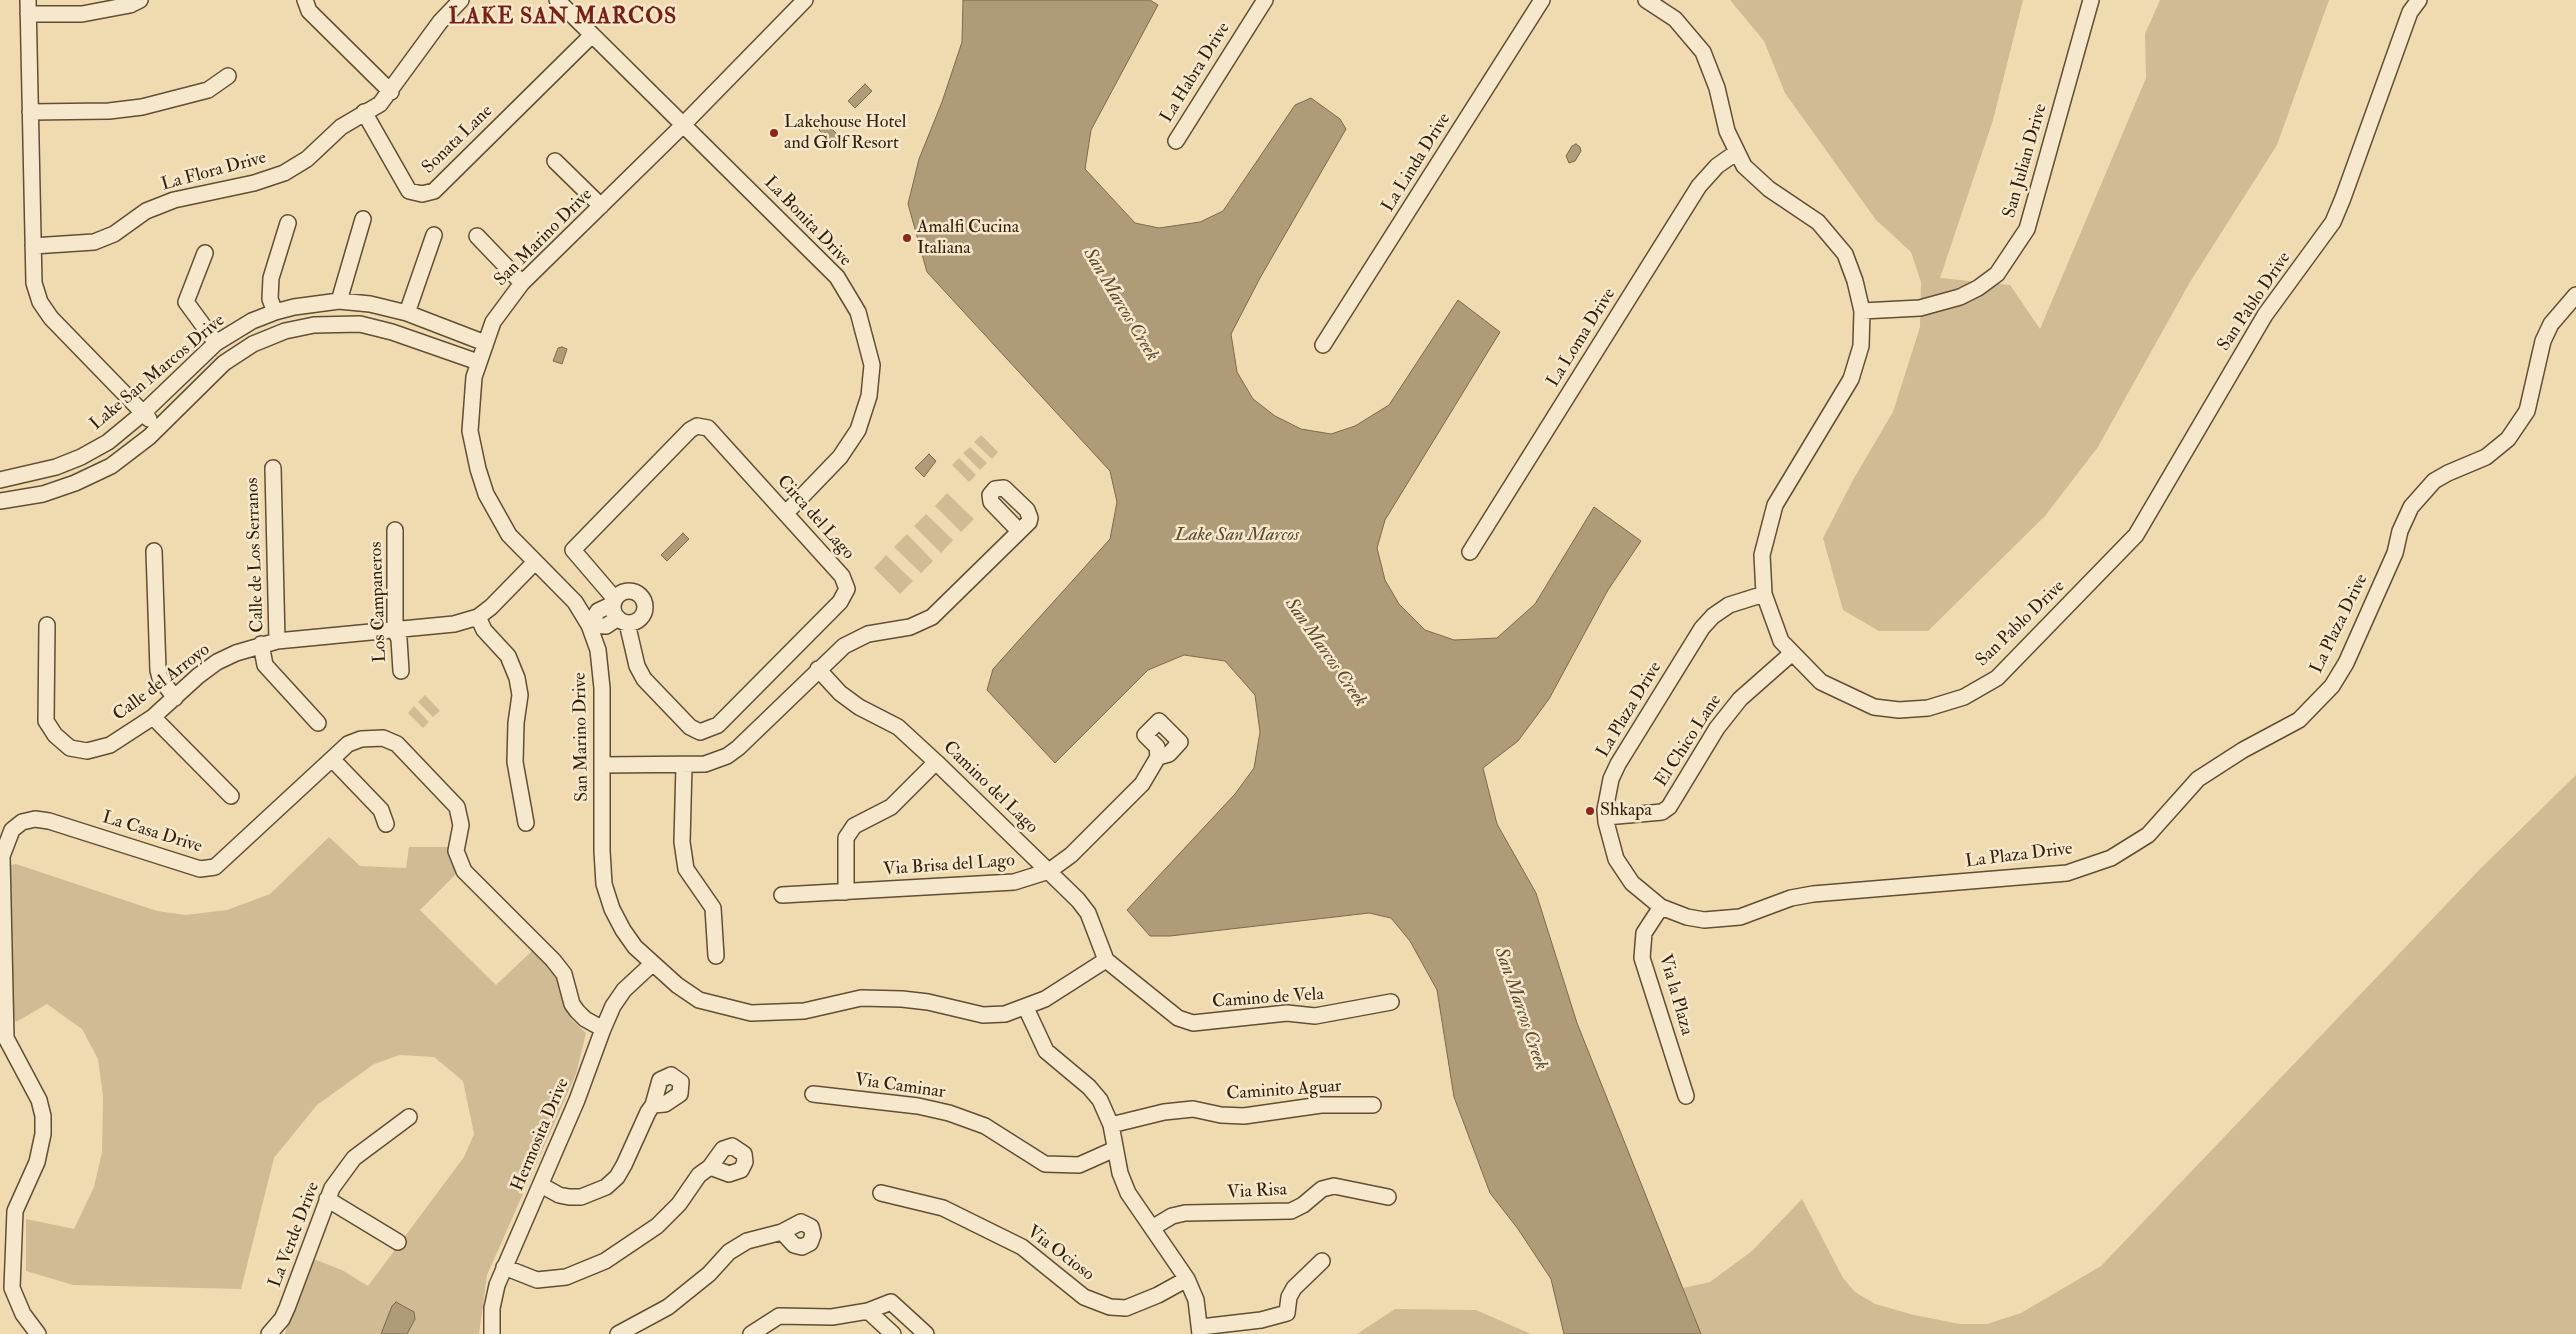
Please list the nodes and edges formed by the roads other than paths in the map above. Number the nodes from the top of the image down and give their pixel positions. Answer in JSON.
{"nodes":[{"id":1,"x":140,"y":0,"type":"edge"},
{"id":2,"x":305,"y":0,"type":"edge"},
{"id":3,"x":461,"y":0,"type":"edge"},
{"id":4,"x":805,"y":0,"type":"edge"},
{"id":5,"x":1265,"y":0,"type":"edge"},
{"id":6,"x":1542,"y":0,"type":"edge"},
{"id":7,"x":1646,"y":0,"type":"edge"},
{"id":8,"x":2091,"y":0,"type":"edge"},
{"id":9,"x":2419,"y":0,"type":"edge"},
{"id":10,"x":567,"y":3,"type":"edge"},
{"id":11,"x":28,"y":7,"type":"edge"},
{"id":12,"x":592,"y":35,"type":"junction"},
{"id":13,"x":228,"y":76,"type":"dead end"},
{"id":14,"x":390,"y":92,"type":"junction"},
{"id":15,"x":30,"y":112,"type":"junction"},
{"id":16,"x":364,"y":112,"type":"junction"},
{"id":17,"x":684,"y":124,"type":"junction"},
{"id":18,"x":1176,"y":141,"type":"dead end"},
{"id":19,"x":1737,"y":152,"type":"junction"},
{"id":20,"x":555,"y":160,"type":"dead end"},
{"id":21,"x":601,"y":206,"type":"junction"},
{"id":22,"x":363,"y":219,"type":"dead end"},
{"id":23,"x":288,"y":223,"type":"dead end"},
{"id":24,"x":434,"y":235,"type":"dead end"},
{"id":25,"x":477,"y":236,"type":"dead end"},
{"id":26,"x":32,"y":246,"type":"junction"},
{"id":27,"x":205,"y":253,"type":"dead end"},
{"id":28,"x":522,"y":283,"type":"junction"},
{"id":29,"x":2576,"y":295,"type":"edge"},
{"id":30,"x":338,"y":301,"type":"junction"},
{"id":31,"x":1862,"y":311,"type":"junction"},
{"id":32,"x":275,"y":312,"type":"junction"},
{"id":33,"x":406,"y":313,"type":"junction"},
{"id":34,"x":216,"y":343,"type":"junction"},
{"id":35,"x":484,"y":343,"type":"junction"},
{"id":36,"x":1323,"y":346,"type":"dead end"},
{"id":37,"x":478,"y":362,"type":"junction"},
{"id":38,"x":144,"y":413,"type":"junction"},
{"id":39,"x":158,"y":429,"type":"junction"},
{"id":40,"x":272,"y":468,"type":"dead end"},
{"id":41,"x":0,"y":480,"type":"edge"},
{"id":42,"x":0,"y":501,"type":"edge"},
{"id":43,"x":786,"y":513,"type":"junction"},
{"id":44,"x":395,"y":530,"type":"dead end"},
{"id":45,"x":1019,"y":532,"type":"dead end"},
{"id":46,"x":154,"y":551,"type":"dead end"},
{"id":47,"x":1470,"y":552,"type":"dead end"},
{"id":48,"x":535,"y":562,"type":"junction"},
{"id":49,"x":1764,"y":594,"type":"junction"},
{"id":50,"x":618,"y":611,"type":"junction"},
{"id":51,"x":478,"y":617,"type":"junction"},
{"id":52,"x":47,"y":625,"type":"dead end"},
{"id":53,"x":589,"y":625,"type":"junction"},
{"id":54,"x":396,"y":631,"type":"junction"},
{"id":55,"x":278,"y":641,"type":"junction"},
{"id":56,"x":261,"y":644,"type":"junction"},
{"id":57,"x":1791,"y":654,"type":"junction"},
{"id":58,"x":818,"y":669,"type":"junction"},
{"id":59,"x":401,"y":671,"type":"dead end"},
{"id":60,"x":175,"y":698,"type":"junction"},
{"id":61,"x":153,"y":717,"type":"junction"},
{"id":62,"x":318,"y":723,"type":"dead end"},
{"id":63,"x":1158,"y":758,"type":"dead end"},
{"id":64,"x":332,"y":759,"type":"junction"},
{"id":65,"x":936,"y":762,"type":"junction"},
{"id":66,"x":684,"y":765,"type":"junction"},
{"id":67,"x":602,"y":766,"type":"junction"},
{"id":68,"x":231,"y":796,"type":"dead end"},
{"id":69,"x":1606,"y":817,"type":"junction"},
{"id":70,"x":526,"y":823,"type":"dead end"},
{"id":71,"x":386,"y":824,"type":"dead end"},
{"id":72,"x":1049,"y":871,"type":"junction"},
{"id":73,"x":846,"y":892,"type":"junction"},
{"id":74,"x":782,"y":895,"type":"dead end"},
{"id":75,"x":1661,"y":907,"type":"junction"},
{"id":76,"x":716,"y":956,"type":"dead end"},
{"id":77,"x":1106,"y":960,"type":"junction"},
{"id":78,"x":652,"y":964,"type":"junction"},
{"id":79,"x":1391,"y":1002,"type":"dead end"},
{"id":80,"x":1026,"y":1008,"type":"junction"},
{"id":81,"x":603,"y":1029,"type":"junction"},
{"id":82,"x":813,"y":1094,"type":"dead end"},
{"id":83,"x":1686,"y":1096,"type":"dead end"},
{"id":84,"x":653,"y":1105,"type":"dead end"},
{"id":85,"x":1373,"y":1105,"type":"dead end"},
{"id":86,"x":409,"y":1118,"type":"dead end"},
{"id":87,"x":1111,"y":1125,"type":"junction"},
{"id":88,"x":1115,"y":1149,"type":"junction"},
{"id":89,"x":710,"y":1167,"type":"dead end"},
{"id":90,"x":541,"y":1185,"type":"junction"},
{"id":91,"x":881,"y":1193,"type":"dead end"},
{"id":92,"x":1388,"y":1197,"type":"dead end"},
{"id":93,"x":327,"y":1199,"type":"junction"},
{"id":94,"x":1152,"y":1228,"type":"junction"},
{"id":95,"x":782,"y":1232,"type":"dead end"},
{"id":96,"x":398,"y":1242,"type":"dead end"},
{"id":97,"x":1322,"y":1261,"type":"dead end"},
{"id":98,"x":504,"y":1267,"type":"junction"},
{"id":99,"x":1186,"y":1279,"type":"junction"},
{"id":100,"x":868,"y":1311,"type":"junction"},
{"id":101,"x":1201,"y":1330,"type":"edge"},
{"id":102,"x":38,"y":1334,"type":"edge"},
{"id":103,"x":269,"y":1334,"type":"edge"},
{"id":104,"x":492,"y":1334,"type":"edge"},
{"id":105,"x":618,"y":1334,"type":"edge"},
{"id":106,"x":751,"y":1334,"type":"edge"},
{"id":107,"x":893,"y":1334,"type":"edge"},
{"id":108,"x":926,"y":1334,"type":"edge"}],
"edges":[{"from":1,"to":11,"type":"street"},
{"from":2,"to":14,"type":"street"},
{"from":3,"to":14,"type":"street","name":"La Flora Drive"},
{"from":4,"to":17,"type":"street","name":"San Marino Drive"},
{"from":5,"to":18,"type":"street","name":"La Habra Drive"},
{"from":6,"to":36,"type":"street","name":"La Linda Drive"},
{"from":7,"to":19,"type":"street","name":"San Pablo Drive"},
{"from":8,"to":31,"type":"street","name":"San Julian Drive"},
{"from":9,"to":57,"type":"street","name":"San Pablo Drive"},
{"from":10,"to":12,"type":"street","name":"La Bonita Drive"},
{"from":11,"to":15,"type":"street"},
{"from":12,"to":16,"type":"street","name":"Sonata Lane"},
{"from":12,"to":17,"type":"street","name":"La Bonita Drive"},
{"from":13,"to":15,"type":"street"},
{"from":14,"to":16,"type":"street","name":"La Flora Drive"},
{"from":15,"to":26,"type":"street"},
{"from":16,"to":26,"type":"street","name":"La Flora Drive"},
{"from":17,"to":21,"type":"street","name":"San Marino Drive"},
{"from":17,"to":43,"type":"street","name":"La Bonita Drive"},
{"from":19,"to":31,"type":"street","name":"San Pablo Drive"},
{"from":19,"to":47,"type":"street","name":"La Loma Drive"},
{"from":20,"to":21,"type":"street"},
{"from":21,"to":28,"type":"street","name":"San Marino Drive"},
{"from":22,"to":30,"type":"street"},
{"from":23,"to":32,"type":"street"},
{"from":24,"to":33,"type":"street"},
{"from":25,"to":28,"type":"street"},
{"from":26,"to":38,"type":"street"},
{"from":27,"to":34,"type":"street"},
{"from":28,"to":35,"type":"street","name":"San Marino Drive"},
{"from":29,"to":75,"type":"street","name":"La Plaza Drive"},
{"from":30,"to":32,"type":"street","name":"Lake San Marcos Drive"},
{"from":30,"to":33,"type":"street","name":"Lake San Marcos Drive"},
{"from":31,"to":49,"type":"street","name":"San Pablo Drive"},
{"from":32,"to":34,"type":"street","name":"Lake San Marcos Drive"},
{"from":33,"to":35,"type":"street","name":"Lake San Marcos Drive"},
{"from":34,"to":38,"type":"street","name":"Lake San Marcos Drive"},
{"from":35,"to":37,"type":"street","name":"San Marino Drive"},
{"from":37,"to":39,"type":"street","name":"Lake San Marcos Drive"},
{"from":37,"to":48,"type":"street","name":"San Marino Drive"},
{"from":38,"to":39,"type":"street"},
{"from":38,"to":41,"type":"street","name":"Lake San Marcos Drive"},
{"from":39,"to":42,"type":"street","name":"Lake San Marcos Drive"},
{"from":40,"to":55,"type":"street","name":"Calle de Los Serranos"},
{"from":43,"to":50,"type":"street","name":"Circa del Lago"},
{"from":43,"to":50,"type":"street","name":"Circa del Lago"},
{"from":44,"to":54,"type":"street","name":"Los Campaneros"},
{"from":45,"to":58,"type":"street"},
{"from":46,"to":60,"type":"street"},
{"from":48,"to":51,"type":"street","name":"Calle del Arroyo"},
{"from":48,"to":53,"type":"street","name":"San Marino Drive"},
{"from":49,"to":57,"type":"street","name":"San Pablo Drive"},
{"from":49,"to":69,"type":"street","name":"La Plaza Drive"},
{"from":50,"to":53,"type":"street"},
{"from":51,"to":54,"type":"street","name":"Calle del Arroyo"},
{"from":51,"to":70,"type":"street"},
{"from":52,"to":61,"type":"street","name":"Calle del Arroyo"},
{"from":53,"to":67,"type":"street","name":"San Marino Drive"},
{"from":54,"to":55,"type":"street","name":"Calle del Arroyo"},
{"from":54,"to":59,"type":"street","name":"Los Campaneros"},
{"from":55,"to":56,"type":"street","name":"Calle del Arroyo"},
{"from":56,"to":60,"type":"street","name":"Calle del Arroyo"},
{"from":56,"to":62,"type":"street","name":"Calle de Los Serranos"},
{"from":57,"to":69,"type":"street","name":"El Chico Lane"},
{"from":58,"to":65,"type":"street","name":"Camino del Lago"},
{"from":58,"to":66,"type":"street"},
{"from":60,"to":61,"type":"street","name":"Calle del Arroyo"},
{"from":61,"to":68,"type":"street"},
{"from":63,"to":72,"type":"street","name":"Via Brisa del Lago"},
{"from":64,"to":71,"type":"street"},
{"from":64,"to":81,"type":"street","name":"La Casa Drive"},
{"from":64,"to":102,"type":"street","name":"La Casa Drive"},
{"from":65,"to":72,"type":"street","name":"Camino del Lago"},
{"from":65,"to":73,"type":"street"},
{"from":66,"to":67,"type":"street"},
{"from":66,"to":76,"type":"street"},
{"from":67,"to":78,"type":"street","name":"San Marino Drive"},
{"from":69,"to":75,"type":"street","name":"La Plaza Drive"},
{"from":72,"to":73,"type":"street","name":"Via Brisa del Lago"},
{"from":72,"to":77,"type":"street","name":"Camino del Lago"},
{"from":73,"to":74,"type":"street","name":"Via Brisa del Lago"},
{"from":75,"to":83,"type":"street","name":"Via la Plaza"},
{"from":77,"to":79,"type":"street","name":"Camino de Vela"},
{"from":77,"to":80,"type":"street","name":"San Marino Drive"},
{"from":78,"to":80,"type":"street","name":"San Marino Drive"},
{"from":78,"to":81,"type":"street","name":"Hermosita Drive"},
{"from":80,"to":87,"type":"street"},
{"from":81,"to":90,"type":"street","name":"Hermosita Drive"},
{"from":82,"to":88,"type":"street","name":"Via Caminar"},
{"from":84,"to":90,"type":"street"},
{"from":85,"to":87,"type":"street","name":"Caminito Aguar"},
{"from":86,"to":93,"type":"street","name":"La Verde Drive"},
{"from":87,"to":88,"type":"street"},
{"from":88,"to":94,"type":"street"},
{"from":89,"to":98,"type":"street"},
{"from":90,"to":98,"type":"street","name":"Hermosita Drive"},
{"from":91,"to":99,"type":"street","name":"Via Ocioso"},
{"from":92,"to":94,"type":"street","name":"Via Risa"},
{"from":93,"to":96,"type":"street"},
{"from":93,"to":103,"type":"street","name":"La Verde Drive"},
{"from":94,"to":99,"type":"street"},
{"from":95,"to":105,"type":"street"},
{"from":97,"to":101,"type":"street"},
{"from":98,"to":104,"type":"street","name":"Hermosita Drive"},
{"from":99,"to":101,"type":"street"},
{"from":100,"to":106,"type":"street"},
{"from":100,"to":107,"type":"street"},
{"from":100,"to":108,"type":"street"}]}
